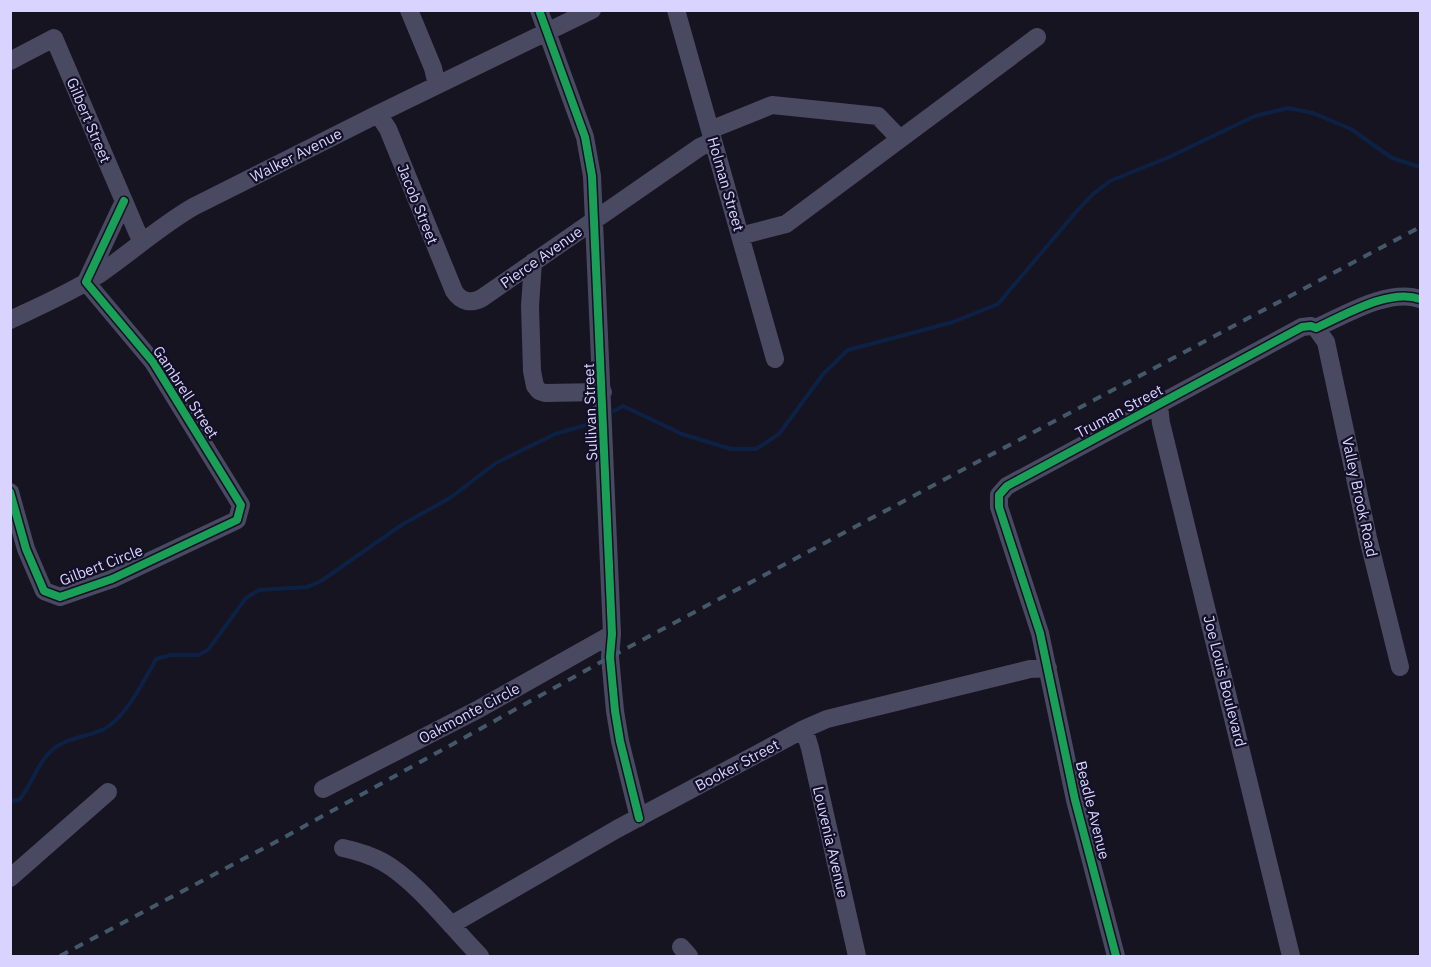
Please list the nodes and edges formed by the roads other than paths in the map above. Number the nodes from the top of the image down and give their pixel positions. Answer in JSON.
{"nodes":[{"id":1,"x":409,"y":10,"type":"edge"},
{"id":2,"x":539,"y":10,"type":"edge"},
{"id":3,"x":592,"y":10,"type":"edge"},
{"id":4,"x":676,"y":10,"type":"edge"},
{"id":5,"x":547,"y":32,"type":"junction"},
{"id":6,"x":1037,"y":37,"type":"dead end"},
{"id":7,"x":10,"y":61,"type":"edge"},
{"id":8,"x":437,"y":85,"type":"junction"},
{"id":9,"x":378,"y":114,"type":"junction"},
{"id":10,"x":712,"y":136,"type":"junction"},
{"id":11,"x":900,"y":140,"type":"junction"},
{"id":12,"x":124,"y":201,"type":"junction"},
{"id":13,"x":595,"y":220,"type":"junction"},
{"id":14,"x":740,"y":236,"type":"junction"},
{"id":15,"x":141,"y":242,"type":"junction"},
{"id":16,"x":532,"y":262,"type":"junction"},
{"id":17,"x":86,"y":282,"type":"junction"},
{"id":18,"x":456,"y":295,"type":"joint"},
{"id":19,"x":1420,"y":299,"type":"edge"},
{"id":20,"x":10,"y":320,"type":"edge"},
{"id":21,"x":1316,"y":328,"type":"junction"},
{"id":22,"x":775,"y":358,"type":"dead end"},
{"id":23,"x":603,"y":392,"type":"junction"},
{"id":24,"x":1159,"y":406,"type":"junction"},
{"id":25,"x":10,"y":492,"type":"edge"},
{"id":26,"x":235,"y":495,"type":"joint"},
{"id":27,"x":612,"y":634,"type":"junction"},
{"id":28,"x":1400,"y":667,"type":"dead end"},
{"id":29,"x":1048,"y":668,"type":"junction"},
{"id":30,"x":804,"y":729,"type":"junction"},
{"id":31,"x":323,"y":789,"type":"dead end"},
{"id":32,"x":108,"y":792,"type":"dead end"},
{"id":33,"x":639,"y":818,"type":"junction"},
{"id":34,"x":343,"y":848,"type":"dead end"},
{"id":35,"x":10,"y":879,"type":"edge"},
{"id":36,"x":451,"y":925,"type":"junction"},
{"id":37,"x":480,"y":957,"type":"edge"},
{"id":38,"x":857,"y":957,"type":"edge"},
{"id":39,"x":1116,"y":957,"type":"edge"},
{"id":40,"x":1291,"y":957,"type":"edge"}],
"edges":[{"from":1,"to":8,"type":"street"},
{"from":2,"to":5,"type":"street","name":"Sullivan Street"},
{"from":3,"to":5,"type":"street","name":"Walker Avenue"},
{"from":4,"to":10,"type":"street","name":"Holman Street"},
{"from":5,"to":8,"type":"street","name":"Walker Avenue"},
{"from":5,"to":13,"type":"street","name":"Sullivan Street"},
{"from":6,"to":11,"type":"street"},
{"from":7,"to":12,"type":"street","name":"Gilbert Street"},
{"from":8,"to":9,"type":"street","name":"Walker Avenue"},
{"from":9,"to":15,"type":"street","name":"Walker Avenue"},
{"from":9,"to":18,"type":"street","name":"Jacob Street"},
{"from":10,"to":11,"type":"street","name":"Pierce Avenue"},
{"from":10,"to":13,"type":"street","name":"Pierce Avenue"},
{"from":10,"to":14,"type":"street","name":"Holman Street"},
{"from":11,"to":14,"type":"street"},
{"from":12,"to":15,"type":"street","name":"Gilbert Street"},
{"from":12,"to":17,"type":"street"},
{"from":13,"to":16,"type":"street","name":"Pierce Avenue"},
{"from":13,"to":23,"type":"street","name":"Sullivan Street"},
{"from":14,"to":22,"type":"street","name":"Holman Street"},
{"from":15,"to":17,"type":"street","name":"Walker Avenue"},
{"from":16,"to":18,"type":"street","name":"Pierce Avenue"},
{"from":16,"to":23,"type":"street"},
{"from":17,"to":20,"type":"street","name":"Walker Avenue"},
{"from":17,"to":26,"type":"street","name":"Gambrell Street"},
{"from":19,"to":21,"type":"street","name":"Truman Street"},
{"from":21,"to":24,"type":"street","name":"Truman Street"},
{"from":21,"to":28,"type":"street","name":"Valley Brook Road"},
{"from":23,"to":27,"type":"street","name":"Sullivan Street"},
{"from":24,"to":29,"type":"street","name":"Truman Street"},
{"from":24,"to":40,"type":"street","name":"Joe Louis Boulevard"},
{"from":25,"to":26,"type":"street","name":"Gilbert Circle"},
{"from":27,"to":31,"type":"street","name":"Oakmonte Circle"},
{"from":27,"to":33,"type":"street","name":"Sullivan Street"},
{"from":29,"to":30,"type":"street","name":"Booker Street"},
{"from":29,"to":39,"type":"street","name":"Beadle Avenue"},
{"from":30,"to":33,"type":"street","name":"Booker Street"},
{"from":30,"to":38,"type":"street","name":"Louvenia Avenue"},
{"from":32,"to":35,"type":"street"},
{"from":33,"to":36,"type":"street","name":"Booker Street"},
{"from":34,"to":36,"type":"street"},
{"from":36,"to":37,"type":"street"}]}
